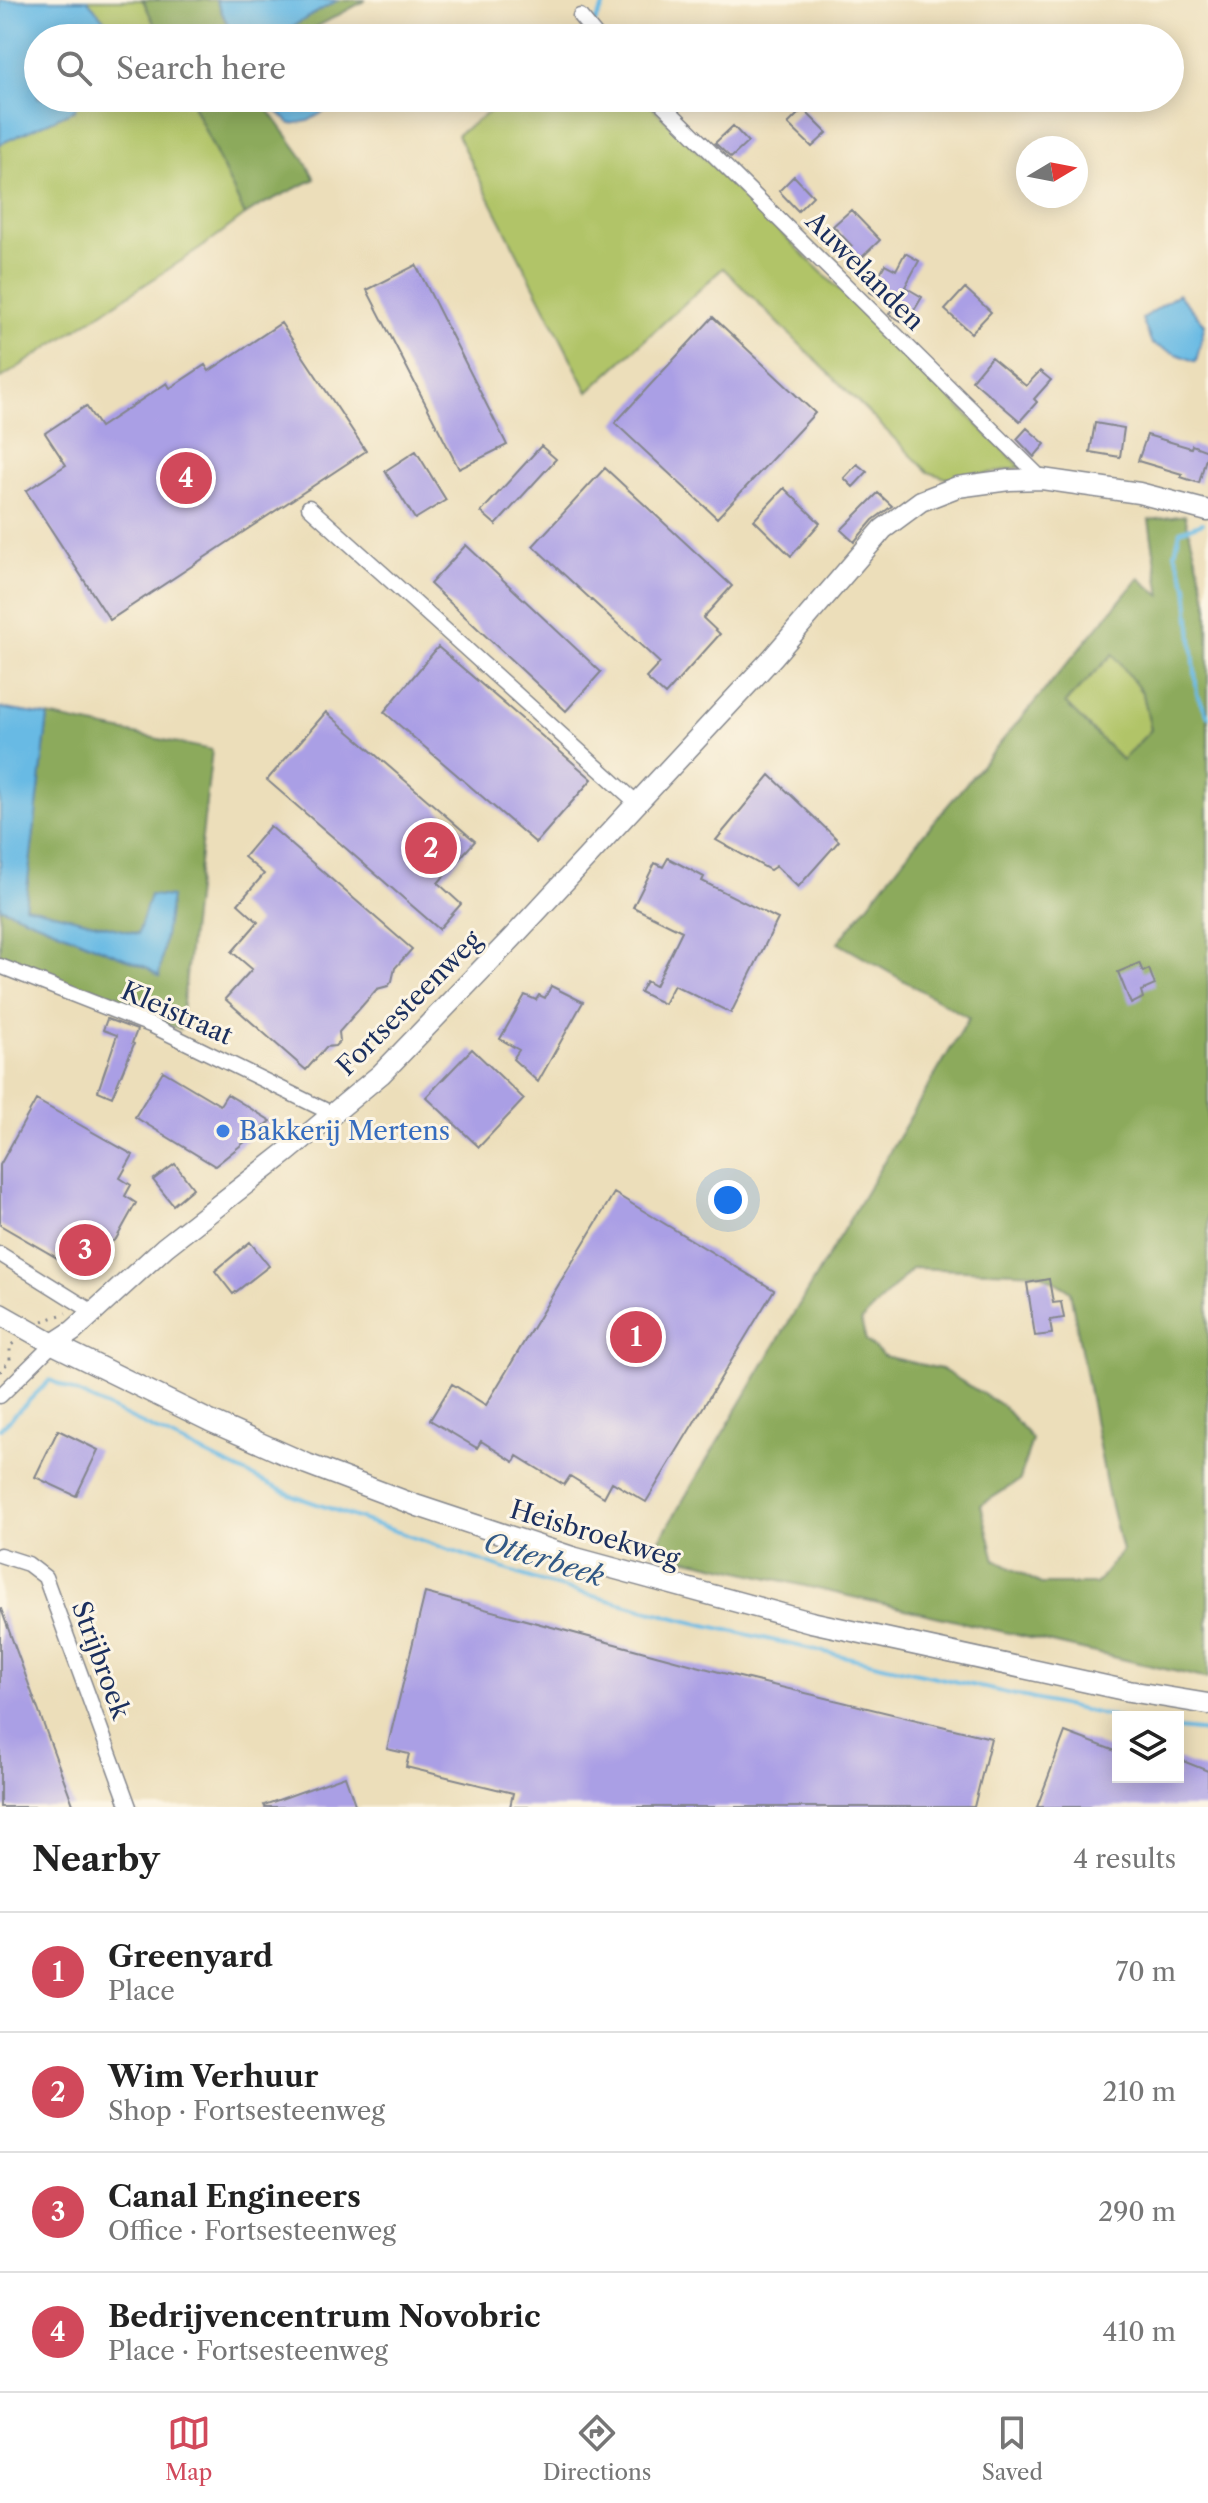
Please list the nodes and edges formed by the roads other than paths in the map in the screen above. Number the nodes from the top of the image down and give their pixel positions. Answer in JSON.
{"nodes":[{"id":1,"x":580,"y":16,"type":"dead end"},
{"id":2,"x":587,"y":24,"type":"edge"},
{"id":3,"x":670,"y":112,"type":"edge"},
{"id":4,"x":1042,"y":479,"type":"junction"},
{"id":5,"x":309,"y":507,"type":"dead end"},
{"id":6,"x":1208,"y":511,"type":"edge"},
{"id":7,"x":637,"y":803,"type":"junction"},
{"id":8,"x":0,"y":966,"type":"edge"},
{"id":9,"x":331,"y":1113,"type":"junction"},
{"id":10,"x":0,"y":1254,"type":"edge"},
{"id":11,"x":93,"y":1312,"type":"junction"},
{"id":12,"x":0,"y":1314,"type":"edge"},
{"id":13,"x":53,"y":1344,"type":"junction"},
{"id":14,"x":0,"y":1396,"type":"edge"},
{"id":15,"x":0,"y":1555,"type":"edge"},
{"id":16,"x":1208,"y":1704,"type":"edge"},
{"id":17,"x":129,"y":1807,"type":"edge"}],
"edges":[{"from":1,"to":2,"type":"street"},
{"from":3,"to":4,"type":"street","name":"Auwelanden"},
{"from":4,"to":6,"type":"street","name":"Fortsesteenweg"},
{"from":4,"to":7,"type":"street","name":"Fortsesteenweg"},
{"from":5,"to":7,"type":"street"},
{"from":7,"to":9,"type":"street","name":"Fortsesteenweg"},
{"from":8,"to":9,"type":"street","name":"Kleistraat"},
{"from":9,"to":11,"type":"street","name":"Fortsesteenweg"},
{"from":10,"to":11,"type":"street"},
{"from":11,"to":13,"type":"street","name":"Fortsesteenweg"},
{"from":12,"to":13,"type":"street","name":"Heisbroekweg"},
{"from":13,"to":14,"type":"street"},
{"from":13,"to":16,"type":"street","name":"Heisbroekweg"},
{"from":15,"to":17,"type":"street","name":"Strijbroek"}]}
